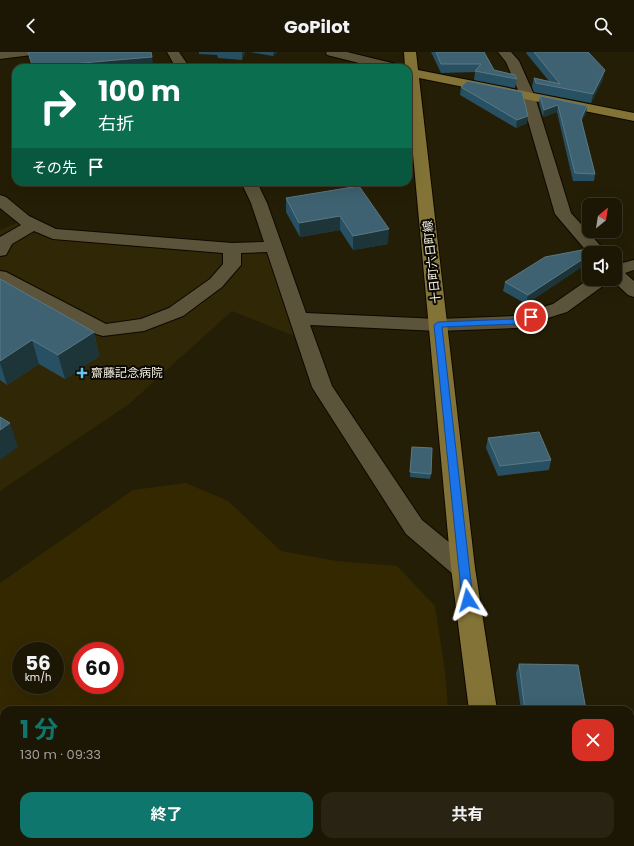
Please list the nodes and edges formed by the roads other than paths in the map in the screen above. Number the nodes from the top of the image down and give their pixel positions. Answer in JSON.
{"nodes":[{"id":1,"x":27,"y":52,"type":"edge"},
{"id":2,"x":173,"y":52,"type":"edge"},
{"id":3,"x":332,"y":52,"type":"edge"},
{"id":4,"x":410,"y":52,"type":"edge"},
{"id":5,"x":504,"y":52,"type":"edge"},
{"id":6,"x":0,"y":55,"type":"edge"},
{"id":7,"x":180,"y":64,"type":"edge"},
{"id":8,"x":378,"y":64,"type":"edge"},
{"id":9,"x":407,"y":64,"type":"edge"},
{"id":10,"x":412,"y":72,"type":"edge"},
{"id":11,"x":528,"y":97,"type":"junction"},
{"id":12,"x":634,"y":117,"type":"edge"},
{"id":13,"x":412,"y":125,"type":"edge"},
{"id":14,"x":251,"y":186,"type":"edge"},
{"id":15,"x":0,"y":200,"type":"edge"},
{"id":16,"x":33,"y":225,"type":"junction"},
{"id":17,"x":592,"y":246,"type":"edge"},
{"id":18,"x":274,"y":247,"type":"junction"},
{"id":19,"x":232,"y":248,"type":"junction"},
{"id":20,"x":0,"y":251,"type":"edge"},
{"id":21,"x":634,"y":264,"type":"edge"},
{"id":22,"x":622,"y":268,"type":"edge"},
{"id":23,"x":0,"y":276,"type":"edge"},
{"id":24,"x":622,"y":278,"type":"edge"},
{"id":25,"x":591,"y":286,"type":"edge"},
{"id":26,"x":634,"y":291,"type":"edge"},
{"id":27,"x":300,"y":320,"type":"junction"},
{"id":28,"x":438,"y":325,"type":"junction"},
{"id":29,"x":463,"y":568,"type":"junction"},
{"id":30,"x":482,"y":706,"type":"edge"}],
"edges":[{"from":1,"to":6,"type":"street"},
{"from":2,"to":7,"type":"street"},
{"from":3,"to":8,"type":"street"},
{"from":4,"to":9,"type":"main road","name":"十日町六日町線"},
{"from":5,"to":11,"type":"street"},
{"from":10,"to":11,"type":"main road"},
{"from":11,"to":12,"type":"main road"},
{"from":11,"to":17,"type":"street"},
{"from":13,"to":28,"type":"main road","name":"十日町六日町線"},
{"from":14,"to":18,"type":"street"},
{"from":15,"to":16,"type":"street"},
{"from":16,"to":19,"type":"street"},
{"from":16,"to":20,"type":"street"},
{"from":18,"to":19,"type":"street"},
{"from":18,"to":27,"type":"street"},
{"from":19,"to":23,"type":"street"},
{"from":21,"to":22,"type":"street"},
{"from":24,"to":26,"type":"street"},
{"from":25,"to":28,"type":"street"},
{"from":27,"to":28,"type":"street"},
{"from":27,"to":29,"type":"street"},
{"from":28,"to":29,"type":"main road","name":"十日町六日町線"},
{"from":29,"to":30,"type":"main road","name":"十日町六日町線"}]}
